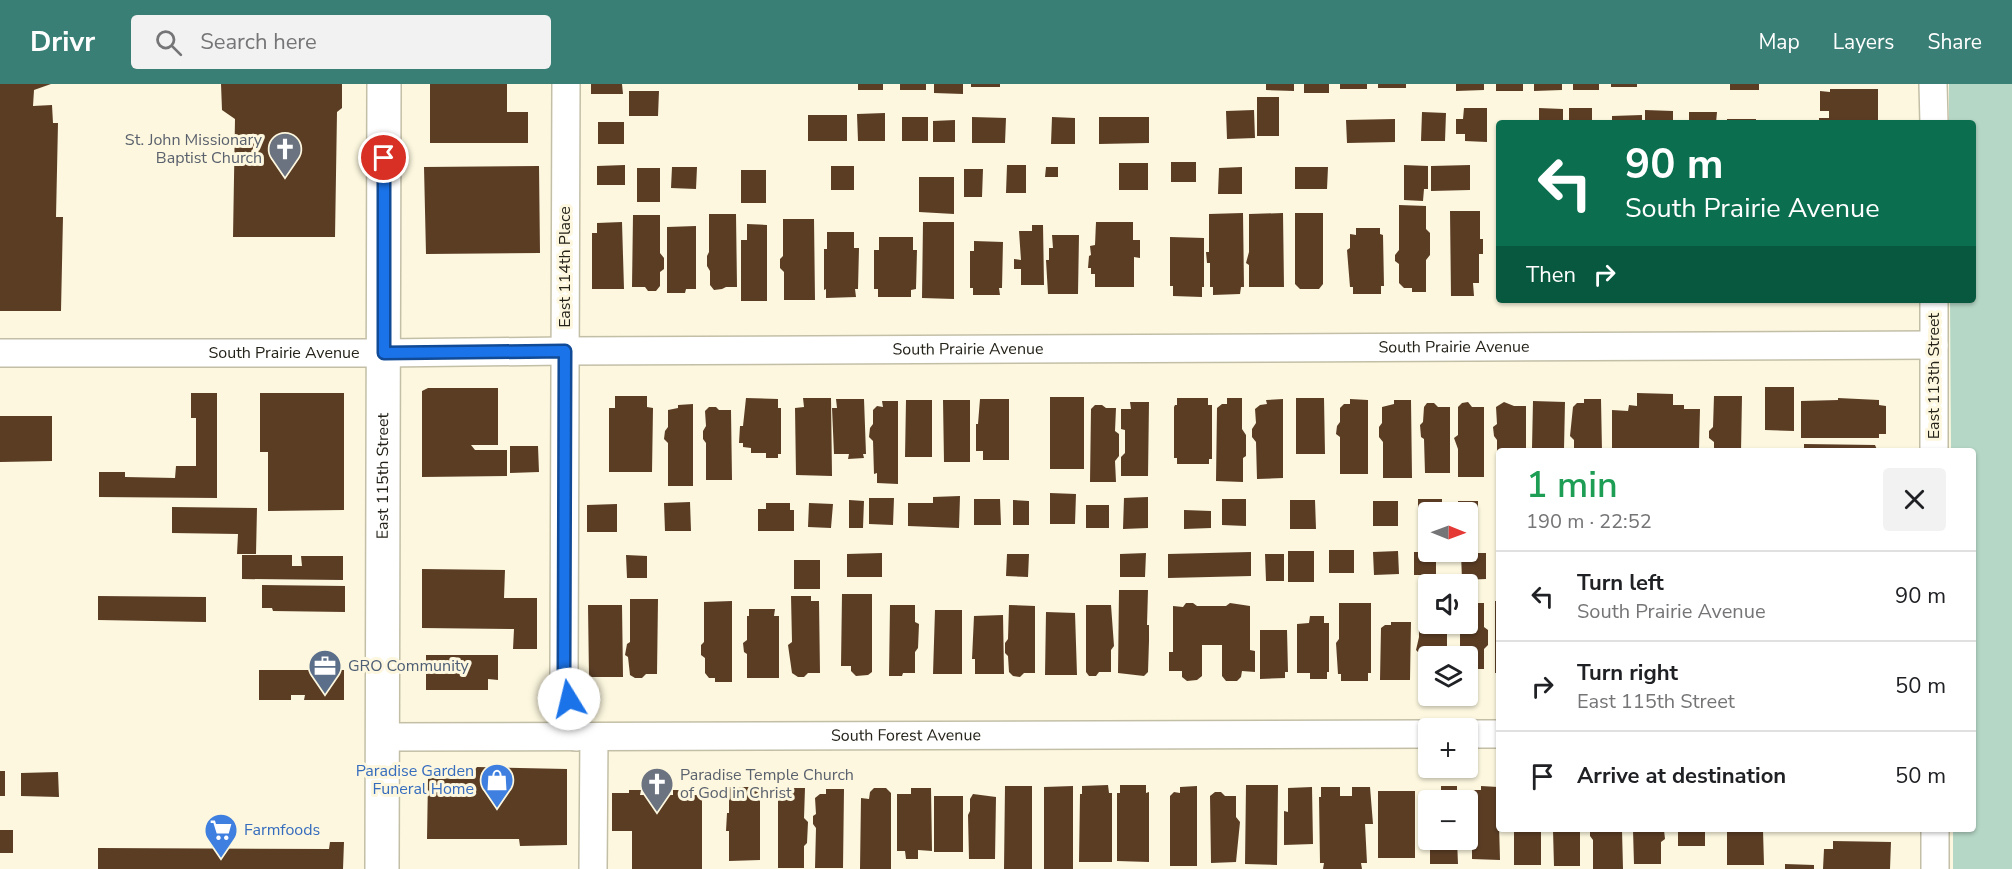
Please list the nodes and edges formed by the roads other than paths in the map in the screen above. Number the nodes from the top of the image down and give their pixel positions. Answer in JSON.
{"nodes":[{"id":1,"x":384,"y":84,"type":"edge"},
{"id":2,"x":566,"y":84,"type":"edge"},
{"id":3,"x":1933,"y":84,"type":"edge"},
{"id":4,"x":1934,"y":120,"type":"edge"},
{"id":5,"x":1934,"y":303,"type":"edge"},
{"id":6,"x":1934,"y":345,"type":"junction"},
{"id":7,"x":565,"y":351,"type":"junction"},
{"id":8,"x":0,"y":353,"type":"edge"},
{"id":9,"x":384,"y":353,"type":"junction"},
{"id":10,"x":1934,"y":448,"type":"edge"},
{"id":11,"x":1418,"y":734,"type":"edge"},
{"id":12,"x":1478,"y":734,"type":"edge"},
{"id":13,"x":1496,"y":734,"type":"edge"},
{"id":14,"x":382,"y":736,"type":"junction"},
{"id":15,"x":585,"y":737,"type":"junction"},
{"id":16,"x":1935,"y":832,"type":"edge"},
{"id":17,"x":382,"y":869,"type":"edge"},
{"id":18,"x":593,"y":869,"type":"edge"},
{"id":19,"x":1935,"y":869,"type":"edge"}],
"edges":[{"from":1,"to":9,"type":"street","name":"East 115th Street"},
{"from":2,"to":7,"type":"street","name":"East 114th Place"},
{"from":3,"to":4,"type":"street"},
{"from":5,"to":6,"type":"street","name":"East 113th Street"},
{"from":6,"to":7,"type":"street","name":"South Prairie Avenue"},
{"from":6,"to":10,"type":"street","name":"East 113th Street"},
{"from":7,"to":9,"type":"street","name":"South Prairie Avenue"},
{"from":7,"to":15,"type":"street","name":"East 114th Place"},
{"from":8,"to":9,"type":"street","name":"South Prairie Avenue"},
{"from":9,"to":14,"type":"street","name":"East 115th Street"},
{"from":11,"to":15,"type":"street","name":"South Forest Avenue"},
{"from":12,"to":13,"type":"street"},
{"from":14,"to":15,"type":"street","name":"South Forest Avenue"},
{"from":14,"to":17,"type":"street","name":"East 115th Street"},
{"from":15,"to":18,"type":"street","name":"East 114th Place"},
{"from":16,"to":19,"type":"street"}]}
